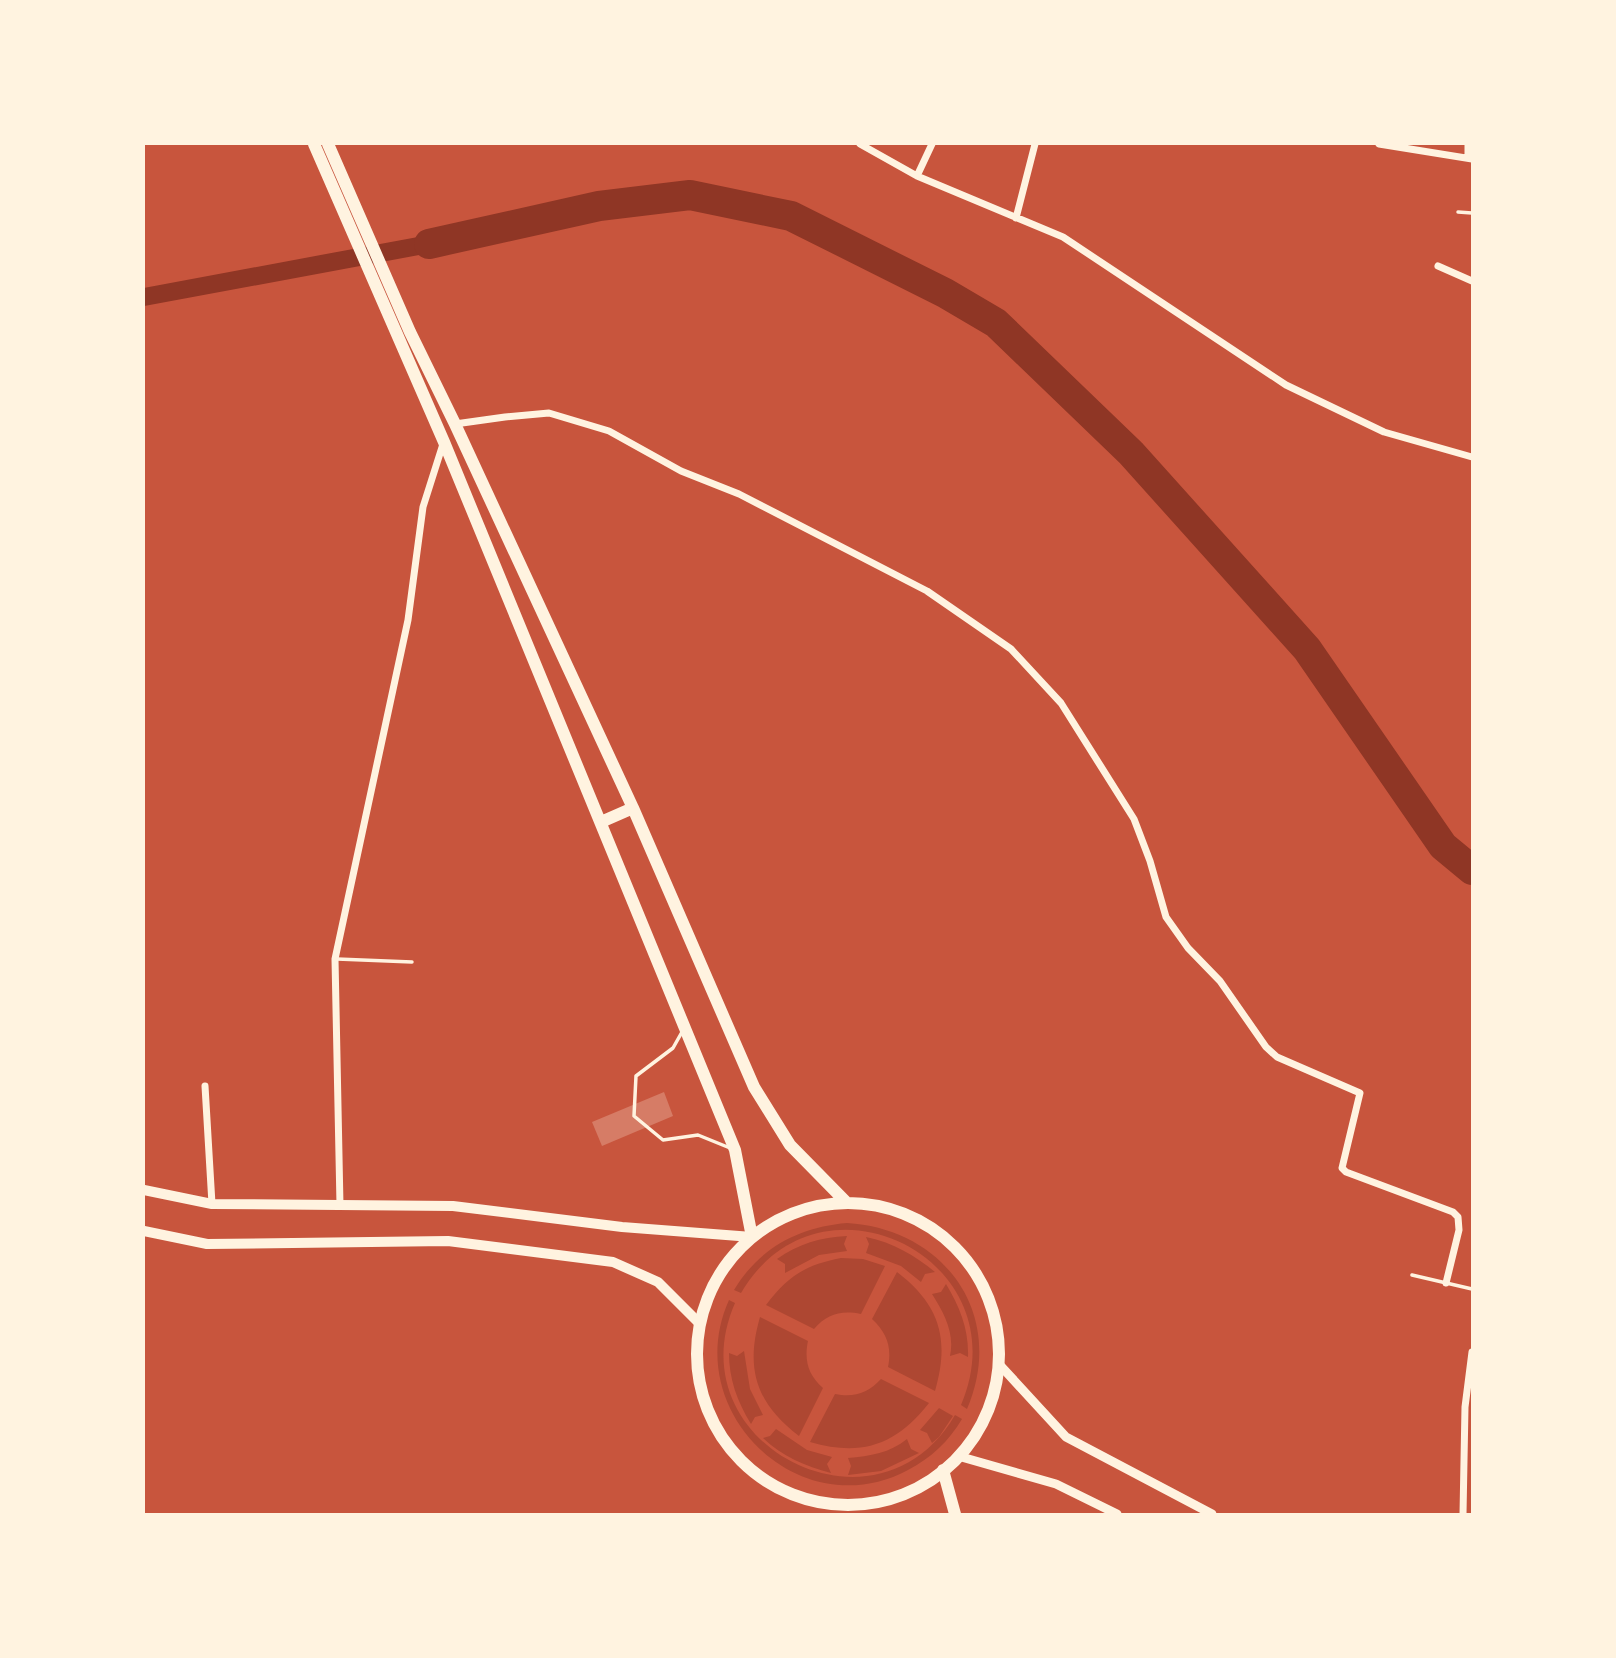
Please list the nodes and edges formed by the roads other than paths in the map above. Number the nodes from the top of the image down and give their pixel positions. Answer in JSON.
{"nodes":[{"id":1,"x":314,"y":144,"type":"edge"},
{"id":2,"x":328,"y":144,"type":"edge"},
{"id":3,"x":860,"y":144,"type":"edge"},
{"id":4,"x":932,"y":144,"type":"edge"},
{"id":5,"x":1035,"y":144,"type":"edge"},
{"id":6,"x":1379,"y":144,"type":"edge"},
{"id":7,"x":1468,"y":144,"type":"edge"},
{"id":8,"x":1470,"y":158,"type":"edge"},
{"id":9,"x":917,"y":176,"type":"junction"},
{"id":10,"x":1458,"y":212,"type":"dead end"},
{"id":11,"x":1472,"y":213,"type":"edge"},
{"id":12,"x":1016,"y":218,"type":"junction"},
{"id":13,"x":1438,"y":265,"type":"dead end"},
{"id":14,"x":1472,"y":281,"type":"edge"},
{"id":15,"x":405,"y":336,"type":"junction"},
{"id":16,"x":455,"y":424,"type":"junction"},
{"id":17,"x":444,"y":442,"type":"junction"},
{"id":18,"x":1472,"y":457,"type":"edge"},
{"id":19,"x":633,"y":808,"type":"junction"},
{"id":20,"x":601,"y":822,"type":"junction"},
{"id":21,"x":335,"y":959,"type":"junction"},
{"id":22,"x":412,"y":962,"type":"dead end"},
{"id":23,"x":685,"y":1027,"type":"junction"},
{"id":24,"x":205,"y":1086,"type":"dead end"},
{"id":25,"x":735,"y":1150,"type":"junction"},
{"id":26,"x":144,"y":1190,"type":"edge"},
{"id":27,"x":847,"y":1203,"type":"junction"},
{"id":28,"x":212,"y":1204,"type":"junction"},
{"id":29,"x":340,"y":1205,"type":"junction"},
{"id":30,"x":144,"y":1231,"type":"edge"},
{"id":31,"x":752,"y":1237,"type":"junction"},
{"id":32,"x":1412,"y":1275,"type":"dead end"},
{"id":33,"x":1446,"y":1283,"type":"junction"},
{"id":34,"x":1472,"y":1289,"type":"edge"},
{"id":35,"x":700,"y":1324,"type":"junction"},
{"id":36,"x":1472,"y":1352,"type":"edge"},
{"id":37,"x":998,"y":1363,"type":"junction"},
{"id":38,"x":1469,"y":1407,"type":"edge"},
{"id":39,"x":958,"y":1456,"type":"junction"},
{"id":40,"x":943,"y":1470,"type":"junction"},
{"id":41,"x":1468,"y":1497,"type":"edge"},
{"id":42,"x":828,"y":1504,"type":"junction"},
{"id":43,"x":844,"y":1514,"type":"edge"},
{"id":44,"x":955,"y":1514,"type":"edge"},
{"id":45,"x":1117,"y":1514,"type":"edge"},
{"id":46,"x":1212,"y":1514,"type":"edge"},
{"id":47,"x":1463,"y":1514,"type":"edge"}],
"edges":[{"from":1,"to":15,"type":"main road"},
{"from":2,"to":15,"type":"main road"},
{"from":3,"to":9,"type":"street"},
{"from":4,"to":9,"type":"street"},
{"from":5,"to":12,"type":"street"},
{"from":6,"to":8,"type":"street"},
{"from":7,"to":8,"type":"street"},
{"from":9,"to":12,"type":"street"},
{"from":10,"to":11,"type":"lane"},
{"from":12,"to":18,"type":"street"},
{"from":13,"to":14,"type":"street"},
{"from":15,"to":16,"type":"main road"},
{"from":15,"to":17,"type":"main road"},
{"from":16,"to":19,"type":"main road"},
{"from":16,"to":33,"type":"street"},
{"from":17,"to":20,"type":"main road"},
{"from":17,"to":21,"type":"street"},
{"from":19,"to":20,"type":"main road"},
{"from":19,"to":27,"type":"main road"},
{"from":20,"to":23,"type":"main road"},
{"from":21,"to":22,"type":"lane"},
{"from":21,"to":29,"type":"street"},
{"from":23,"to":25,"type":"main road"},
{"from":23,"to":25,"type":"lane"},
{"from":24,"to":28,"type":"street"},
{"from":25,"to":31,"type":"main road"},
{"from":26,"to":28,"type":"main road"},
{"from":27,"to":31,"type":"main road"},
{"from":27,"to":37,"type":"main road"},
{"from":28,"to":29,"type":"main road"},
{"from":29,"to":31,"type":"main road"},
{"from":30,"to":35,"type":"main road"},
{"from":31,"to":35,"type":"main road"},
{"from":32,"to":33,"type":"lane"},
{"from":33,"to":34,"type":"lane"},
{"from":35,"to":42,"type":"main road"},
{"from":36,"to":38,"type":"street"},
{"from":37,"to":39,"type":"main road"},
{"from":37,"to":46,"type":"street"},
{"from":38,"to":41,"type":"street"},
{"from":39,"to":40,"type":"main road"},
{"from":39,"to":45,"type":"street"},
{"from":40,"to":42,"type":"main road"},
{"from":40,"to":44,"type":"main road"},
{"from":41,"to":47,"type":"street"},
{"from":42,"to":43,"type":"main road"}]}
